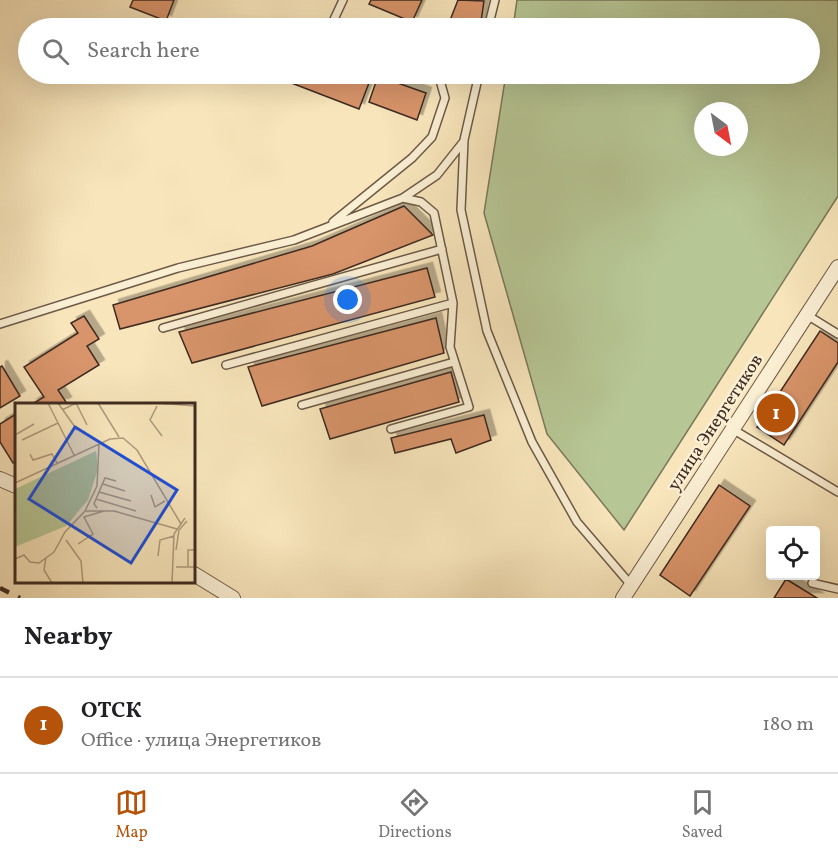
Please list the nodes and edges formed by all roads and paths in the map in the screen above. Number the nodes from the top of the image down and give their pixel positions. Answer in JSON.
{"nodes":[{"id":1,"x":343,"y":0,"type":"edge"},
{"id":2,"x":495,"y":0,"type":"edge"},
{"id":3,"x":335,"y":18,"type":"edge"},
{"id":4,"x":490,"y":18,"type":"edge"},
{"id":5,"x":441,"y":84,"type":"edge"},
{"id":6,"x":477,"y":84,"type":"edge"},
{"id":7,"x":464,"y":140,"type":"junction"},
{"id":8,"x":403,"y":198,"type":"junction"},
{"id":9,"x":327,"y":228,"type":"junction"},
{"id":10,"x":442,"y":249,"type":"junction"},
{"id":11,"x":838,"y":267,"type":"edge"},
{"id":12,"x":453,"y":303,"type":"junction"},
{"id":13,"x":807,"y":315,"type":"junction"},
{"id":14,"x":0,"y":324,"type":"edge"},
{"id":15,"x":163,"y":328,"type":"dead end"},
{"id":16,"x":838,"y":334,"type":"edge"},
{"id":17,"x":454,"y":362,"type":"junction"},
{"id":18,"x":226,"y":365,"type":"dead end"},
{"id":19,"x":302,"y":405,"type":"dead end"},
{"id":20,"x":391,"y":429,"type":"dead end"},
{"id":21,"x":734,"y":430,"type":"junction"},
{"id":22,"x":0,"y":479,"type":"edge"},
{"id":23,"x":15,"y":486,"type":"edge"},
{"id":24,"x":838,"y":492,"type":"edge"},
{"id":25,"x":195,"y":575,"type":"edge"},
{"id":26,"x":812,"y":583,"type":"dead end"},
{"id":27,"x":631,"y":585,"type":"junction"},
{"id":28,"x":838,"y":589,"type":"edge"},
{"id":29,"x":233,"y":598,"type":"edge"},
{"id":30,"x":623,"y":598,"type":"edge"}],
"edges":[{"from":1,"to":3,"type":"lane"},
{"from":2,"to":4,"type":"lane"},
{"from":5,"to":9,"type":"lane"},
{"from":6,"to":7,"type":"lane"},
{"from":7,"to":8,"type":"lane"},
{"from":7,"to":27,"type":"lane"},
{"from":8,"to":9,"type":"lane"},
{"from":8,"to":10,"type":"lane"},
{"from":9,"to":14,"type":"lane"},
{"from":10,"to":12,"type":"lane"},
{"from":10,"to":15,"type":"lane"},
{"from":11,"to":13,"type":"street","name":"улица Энергетиков"},
{"from":12,"to":17,"type":"lane"},
{"from":12,"to":18,"type":"lane"},
{"from":13,"to":16,"type":"lane"},
{"from":13,"to":21,"type":"street","name":"улица Энергетиков"},
{"from":17,"to":19,"type":"lane"},
{"from":17,"to":20,"type":"lane"},
{"from":21,"to":24,"type":"lane"},
{"from":21,"to":27,"type":"street","name":"улица Энергетиков"},
{"from":22,"to":23,"type":"street"},
{"from":25,"to":29,"type":"street"},
{"from":26,"to":28,"type":"lane"},
{"from":27,"to":30,"type":"street","name":"улица Энергетиков"}]}
